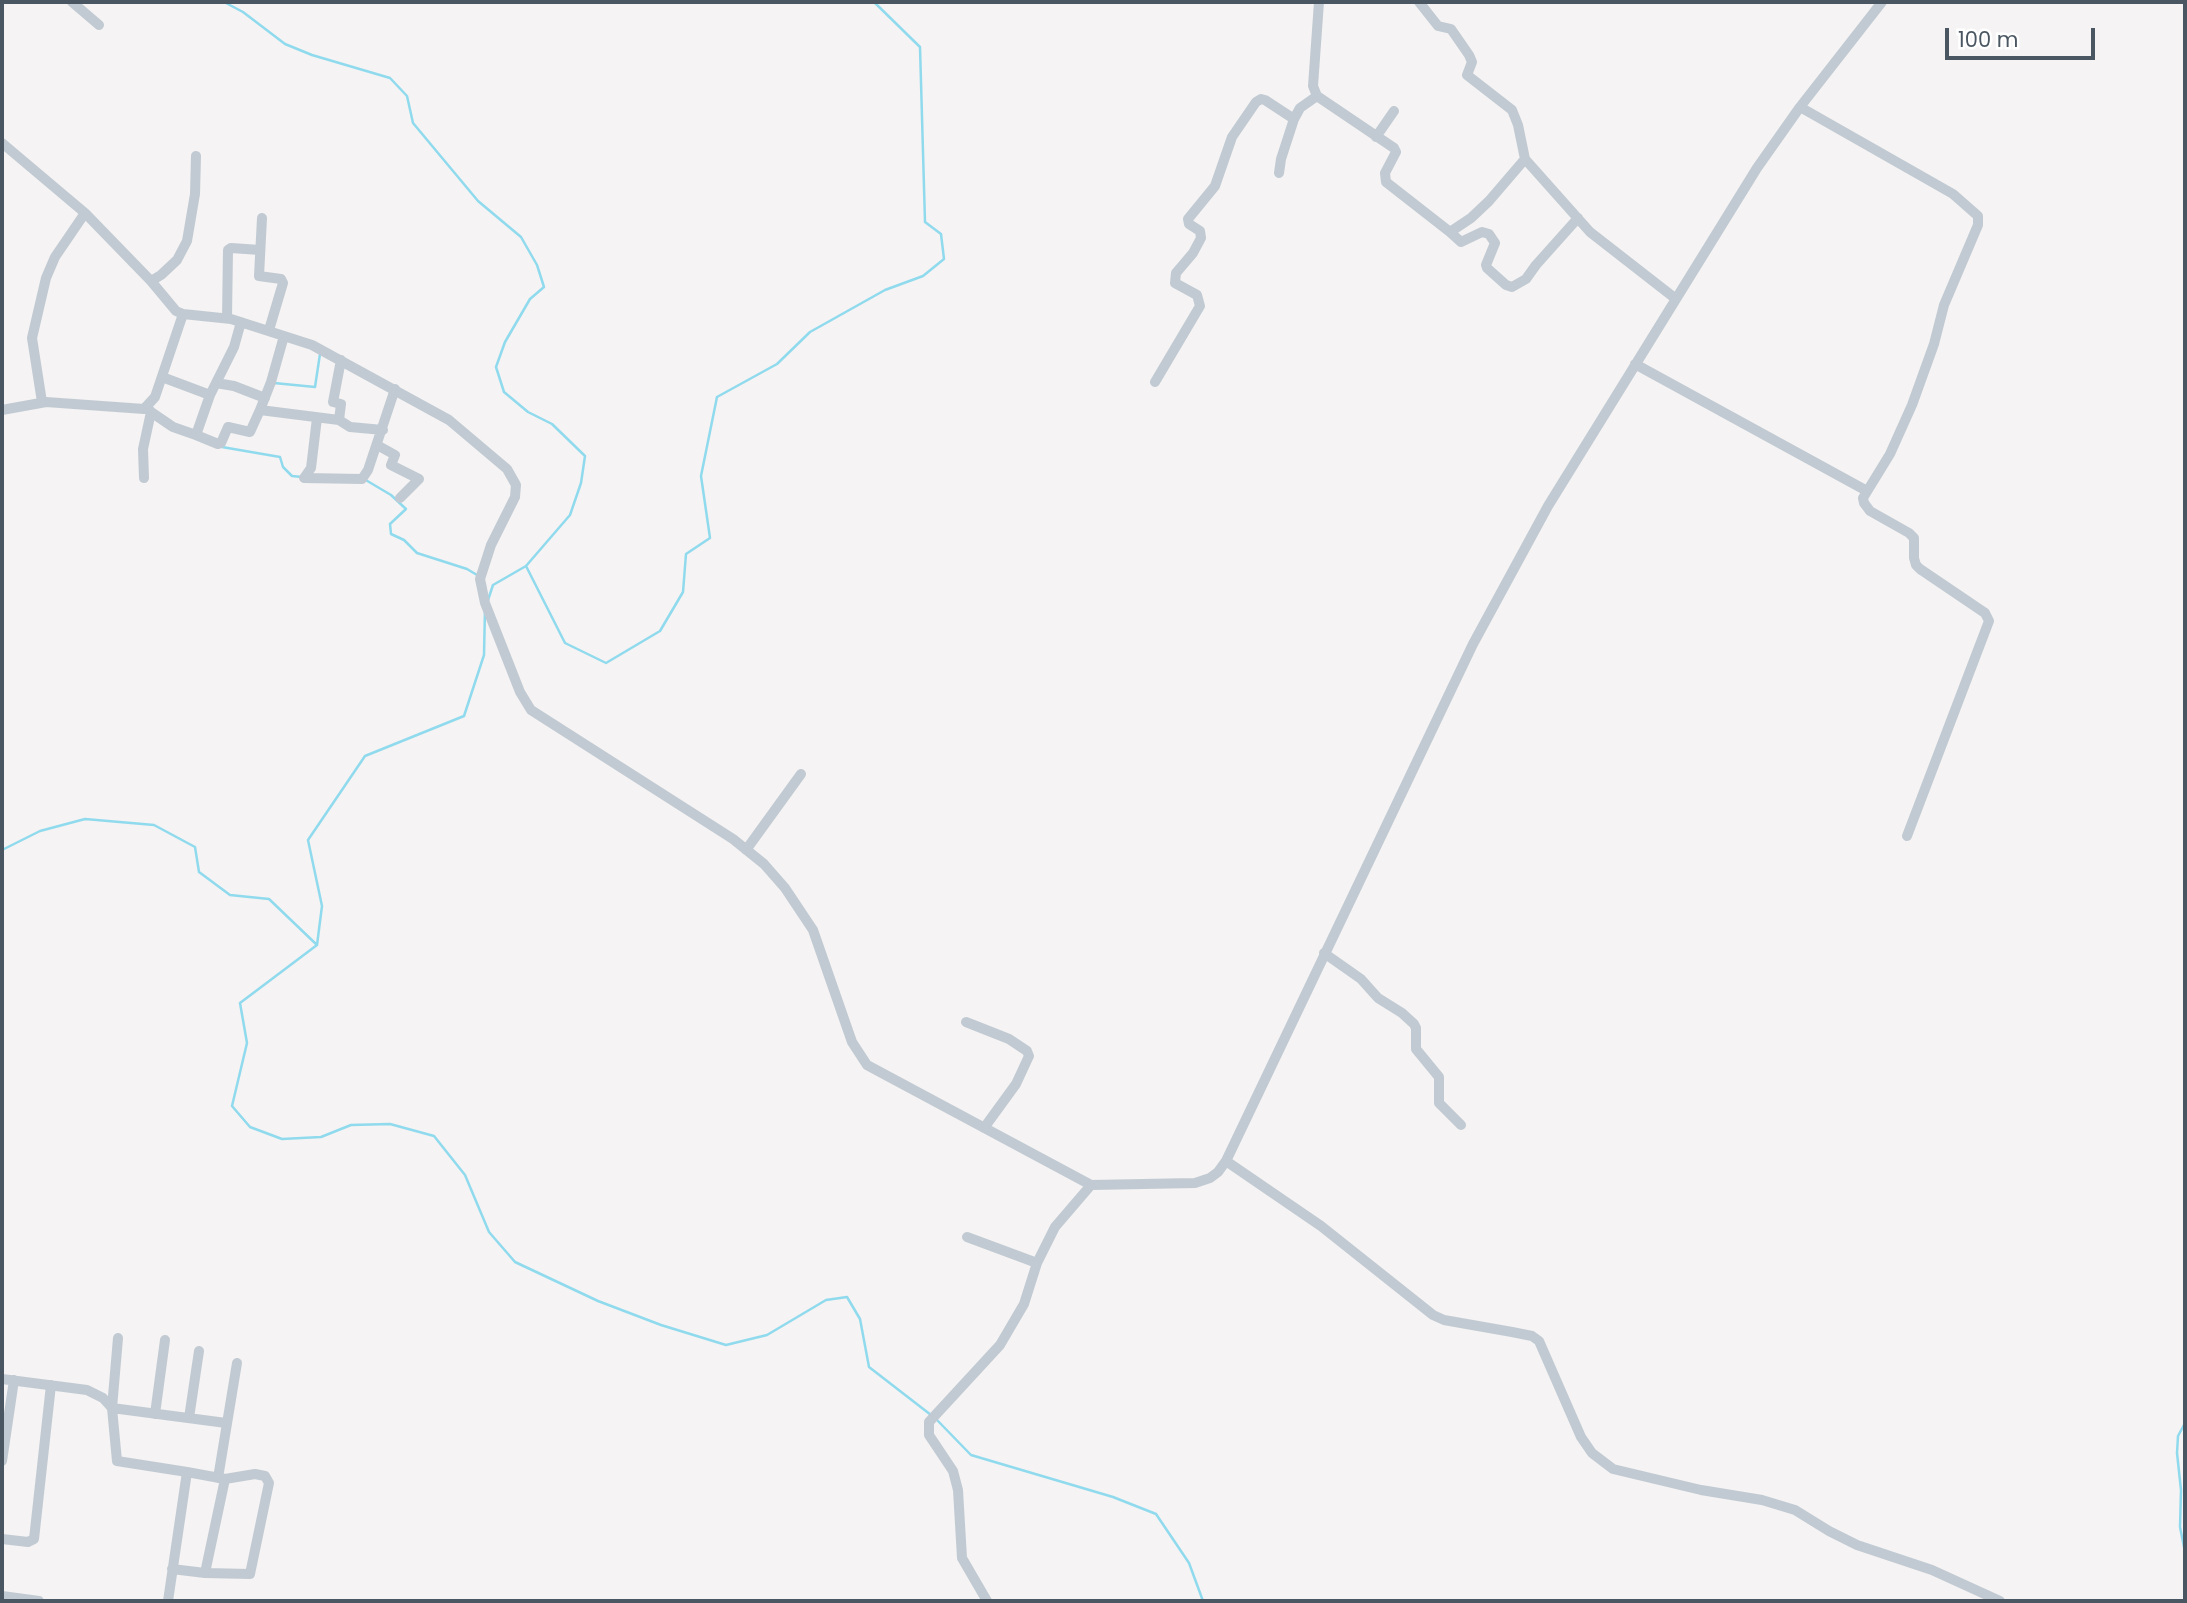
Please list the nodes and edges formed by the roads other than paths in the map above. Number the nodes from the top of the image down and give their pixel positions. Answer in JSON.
{"nodes":[{"id":1,"x":72,"y":2,"type":"edge"},
{"id":2,"x":1319,"y":2,"type":"edge"},
{"id":3,"x":1419,"y":2,"type":"edge"},
{"id":4,"x":1882,"y":2,"type":"edge"},
{"id":5,"x":99,"y":25,"type":"dead end"},
{"id":6,"x":1317,"y":96,"type":"junction"},
{"id":7,"x":1800,"y":107,"type":"junction"},
{"id":8,"x":1394,"y":111,"type":"dead end"},
{"id":9,"x":1294,"y":119,"type":"junction"},
{"id":10,"x":1376,"y":137,"type":"junction"},
{"id":11,"x":2,"y":143,"type":"edge"},
{"id":12,"x":196,"y":156,"type":"dead end"},
{"id":13,"x":1525,"y":159,"type":"junction"},
{"id":14,"x":1279,"y":173,"type":"dead end"},
{"id":15,"x":85,"y":213,"type":"junction"},
{"id":16,"x":261,"y":218,"type":"dead end"},
{"id":17,"x":1578,"y":218,"type":"junction"},
{"id":18,"x":1450,"y":232,"type":"junction"},
{"id":19,"x":260,"y":250,"type":"junction"},
{"id":20,"x":151,"y":281,"type":"junction"},
{"id":21,"x":1676,"y":299,"type":"junction"},
{"id":22,"x":183,"y":314,"type":"junction"},
{"id":23,"x":227,"y":318,"type":"junction"},
{"id":24,"x":242,"y":322,"type":"junction"},
{"id":25,"x":269,"y":330,"type":"junction"},
{"id":26,"x":284,"y":336,"type":"junction"},
{"id":27,"x":341,"y":360,"type":"junction"},
{"id":28,"x":1635,"y":364,"type":"junction"},
{"id":29,"x":162,"y":377,"type":"junction"},
{"id":30,"x":1156,"y":382,"type":"dead end"},
{"id":31,"x":216,"y":383,"type":"junction"},
{"id":32,"x":394,"y":392,"type":"junction"},
{"id":33,"x":209,"y":395,"type":"junction"},
{"id":34,"x":265,"y":398,"type":"junction"},
{"id":35,"x":42,"y":402,"type":"junction"},
{"id":36,"x":2,"y":410,"type":"edge"},
{"id":37,"x":149,"y":410,"type":"junction"},
{"id":38,"x":260,"y":410,"type":"junction"},
{"id":39,"x":317,"y":418,"type":"junction"},
{"id":40,"x":339,"y":420,"type":"junction"},
{"id":41,"x":383,"y":430,"type":"junction"},
{"id":42,"x":196,"y":435,"type":"junction"},
{"id":43,"x":377,"y":445,"type":"junction"},
{"id":44,"x":144,"y":478,"type":"dead end"},
{"id":45,"x":1867,"y":491,"type":"junction"},
{"id":46,"x":400,"y":498,"type":"dead end"},
{"id":47,"x":801,"y":775,"type":"dead end"},
{"id":48,"x":1907,"y":836,"type":"dead end"},
{"id":49,"x":746,"y":850,"type":"junction"},
{"id":50,"x":1324,"y":953,"type":"junction"},
{"id":51,"x":965,"y":1022,"type":"dead end"},
{"id":52,"x":1461,"y":1125,"type":"dead end"},
{"id":53,"x":984,"y":1128,"type":"junction"},
{"id":54,"x":1226,"y":1161,"type":"junction"},
{"id":55,"x":1091,"y":1185,"type":"junction"},
{"id":56,"x":967,"y":1237,"type":"dead end"},
{"id":57,"x":1037,"y":1263,"type":"junction"},
{"id":58,"x":118,"y":1338,"type":"dead end"},
{"id":59,"x":165,"y":1340,"type":"dead end"},
{"id":60,"x":199,"y":1351,"type":"dead end"},
{"id":61,"x":237,"y":1363,"type":"dead end"},
{"id":62,"x":2,"y":1379,"type":"edge"},
{"id":63,"x":14,"y":1380,"type":"junction"},
{"id":64,"x":51,"y":1385,"type":"junction"},
{"id":65,"x":112,"y":1408,"type":"junction"},
{"id":66,"x":155,"y":1414,"type":"junction"},
{"id":67,"x":189,"y":1418,"type":"junction"},
{"id":68,"x":226,"y":1423,"type":"junction"},
{"id":69,"x":2,"y":1461,"type":"edge"},
{"id":70,"x":187,"y":1472,"type":"junction"},
{"id":71,"x":221,"y":1479,"type":"junction"},
{"id":72,"x":2,"y":1539,"type":"edge"},
{"id":73,"x":172,"y":1569,"type":"junction"},
{"id":74,"x":205,"y":1573,"type":"junction"},
{"id":75,"x":2,"y":1596,"type":"edge"},
{"id":76,"x":39,"y":1601,"type":"edge"},
{"id":77,"x":168,"y":1601,"type":"edge"},
{"id":78,"x":987,"y":1601,"type":"edge"},
{"id":79,"x":2000,"y":1601,"type":"edge"}],
"edges":[{"from":1,"to":5,"type":"street"},
{"from":2,"to":6,"type":"street"},
{"from":3,"to":13,"type":"street"},
{"from":4,"to":7,"type":"street"},
{"from":6,"to":9,"type":"street"},
{"from":6,"to":10,"type":"street"},
{"from":7,"to":21,"type":"street"},
{"from":7,"to":45,"type":"street"},
{"from":8,"to":10,"type":"street"},
{"from":9,"to":14,"type":"street"},
{"from":9,"to":30,"type":"street"},
{"from":10,"to":18,"type":"street"},
{"from":11,"to":15,"type":"street"},
{"from":12,"to":20,"type":"street"},
{"from":13,"to":17,"type":"street"},
{"from":13,"to":18,"type":"street"},
{"from":15,"to":20,"type":"street"},
{"from":15,"to":35,"type":"street"},
{"from":16,"to":19,"type":"street"},
{"from":17,"to":18,"type":"street"},
{"from":17,"to":21,"type":"street"},
{"from":19,"to":23,"type":"street"},
{"from":19,"to":25,"type":"street"},
{"from":20,"to":22,"type":"street"},
{"from":21,"to":28,"type":"street"},
{"from":22,"to":23,"type":"street"},
{"from":22,"to":29,"type":"street"},
{"from":23,"to":24,"type":"street"},
{"from":24,"to":25,"type":"street"},
{"from":24,"to":31,"type":"street"},
{"from":25,"to":26,"type":"street"},
{"from":26,"to":27,"type":"street"},
{"from":26,"to":34,"type":"street"},
{"from":27,"to":32,"type":"street"},
{"from":27,"to":40,"type":"street"},
{"from":28,"to":45,"type":"street"},
{"from":28,"to":50,"type":"street"},
{"from":29,"to":33,"type":"street"},
{"from":29,"to":37,"type":"street"},
{"from":31,"to":33,"type":"street"},
{"from":31,"to":34,"type":"street"},
{"from":32,"to":41,"type":"street"},
{"from":32,"to":49,"type":"street"},
{"from":33,"to":42,"type":"street"},
{"from":34,"to":38,"type":"street"},
{"from":35,"to":36,"type":"street"},
{"from":35,"to":37,"type":"street"},
{"from":37,"to":42,"type":"street"},
{"from":37,"to":44,"type":"street"},
{"from":38,"to":39,"type":"street"},
{"from":38,"to":42,"type":"street"},
{"from":39,"to":40,"type":"street"},
{"from":39,"to":43,"type":"street"},
{"from":40,"to":41,"type":"street"},
{"from":41,"to":43,"type":"street"},
{"from":43,"to":46,"type":"street"},
{"from":45,"to":48,"type":"street"},
{"from":47,"to":49,"type":"street"},
{"from":49,"to":53,"type":"street"},
{"from":50,"to":52,"type":"street"},
{"from":50,"to":54,"type":"street"},
{"from":51,"to":53,"type":"street"},
{"from":53,"to":55,"type":"street"},
{"from":54,"to":55,"type":"street"},
{"from":54,"to":79,"type":"street"},
{"from":55,"to":57,"type":"street"},
{"from":56,"to":57,"type":"street"},
{"from":57,"to":78,"type":"street"},
{"from":58,"to":65,"type":"street"},
{"from":59,"to":66,"type":"street"},
{"from":60,"to":67,"type":"street"},
{"from":61,"to":68,"type":"street"},
{"from":62,"to":63,"type":"street"},
{"from":63,"to":64,"type":"street"},
{"from":63,"to":69,"type":"street"},
{"from":64,"to":65,"type":"street"},
{"from":64,"to":72,"type":"street"},
{"from":65,"to":66,"type":"street"},
{"from":65,"to":70,"type":"street"},
{"from":66,"to":67,"type":"street"},
{"from":67,"to":68,"type":"street"},
{"from":68,"to":71,"type":"street"},
{"from":70,"to":71,"type":"street"},
{"from":70,"to":73,"type":"street"},
{"from":71,"to":74,"type":"street"},
{"from":71,"to":74,"type":"street"},
{"from":73,"to":74,"type":"street"},
{"from":73,"to":77,"type":"street"},
{"from":75,"to":76,"type":"street"}]}
